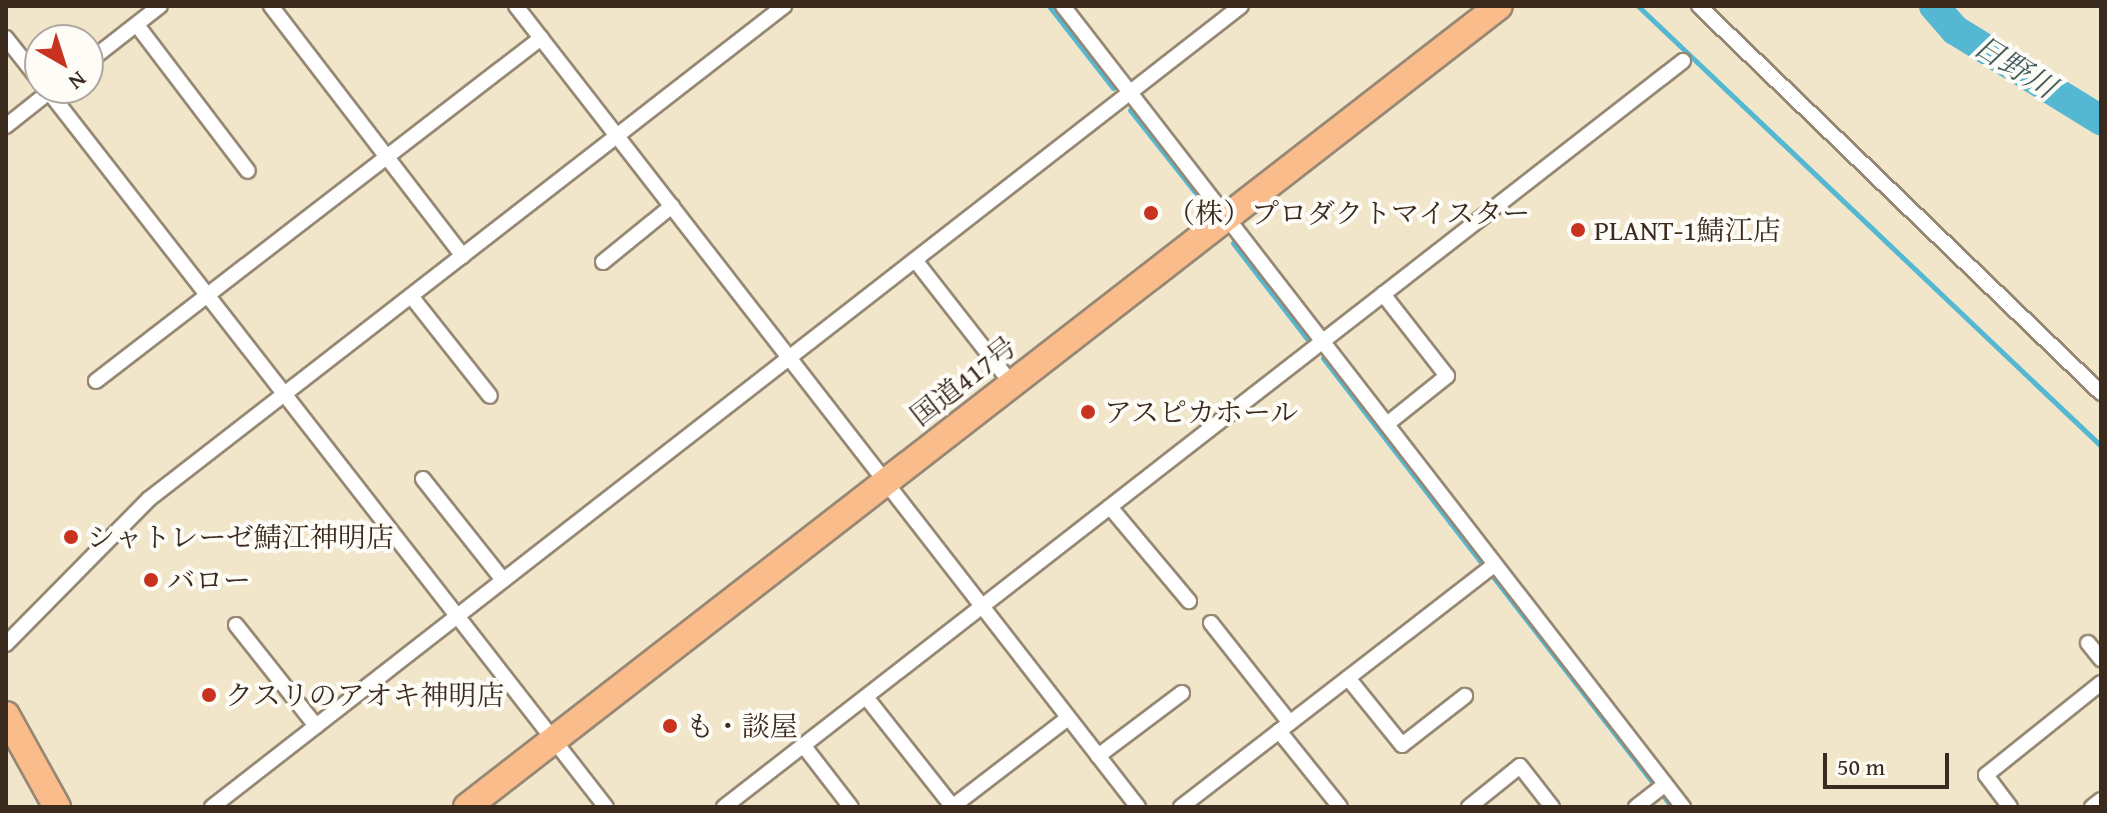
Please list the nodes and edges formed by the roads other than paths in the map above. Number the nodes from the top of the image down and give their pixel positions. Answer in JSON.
{"nodes":[{"id":1,"x":160,"y":6,"type":"edge"},
{"id":2,"x":271,"y":6,"type":"edge"},
{"id":3,"x":516,"y":6,"type":"edge"},
{"id":4,"x":784,"y":6,"type":"edge"},
{"id":5,"x":1063,"y":6,"type":"edge"},
{"id":6,"x":1241,"y":6,"type":"edge"},
{"id":7,"x":1499,"y":6,"type":"edge"},
{"id":8,"x":1699,"y":6,"type":"edge"},
{"id":9,"x":137,"y":25,"type":"junction"},
{"id":10,"x":6,"y":38,"type":"edge"},
{"id":11,"x":541,"y":38,"type":"junction"},
{"id":12,"x":104,"y":50,"type":"edge"},
{"id":13,"x":24,"y":60,"type":"edge"},
{"id":14,"x":1683,"y":61,"type":"dead end"},
{"id":15,"x":1130,"y":93,"type":"junction"},
{"id":16,"x":29,"y":104,"type":"edge"},
{"id":17,"x":60,"y":104,"type":"edge"},
{"id":18,"x":6,"y":126,"type":"edge"},
{"id":19,"x":618,"y":136,"type":"junction"},
{"id":20,"x":387,"y":157,"type":"junction"},
{"id":21,"x":248,"y":171,"type":"dead end"},
{"id":22,"x":672,"y":206,"type":"junction"},
{"id":23,"x":1227,"y":217,"type":"junction"},
{"id":24,"x":463,"y":256,"type":"junction"},
{"id":25,"x":915,"y":260,"type":"junction"},
{"id":26,"x":603,"y":262,"type":"dead end"},
{"id":27,"x":209,"y":294,"type":"junction"},
{"id":28,"x":1383,"y":294,"type":"junction"},
{"id":29,"x":411,"y":296,"type":"junction"},
{"id":30,"x":1323,"y":341,"type":"junction"},
{"id":31,"x":790,"y":357,"type":"junction"},
{"id":32,"x":96,"y":381,"type":"dead end"},
{"id":33,"x":1012,"y":384,"type":"junction"},
{"id":34,"x":286,"y":392,"type":"junction"},
{"id":35,"x":2101,"y":393,"type":"edge"},
{"id":36,"x":490,"y":396,"type":"dead end"},
{"id":37,"x":1387,"y":424,"type":"junction"},
{"id":38,"x":423,"y":479,"type":"dead end"},
{"id":39,"x":885,"y":482,"type":"junction"},
{"id":40,"x":1110,"y":507,"type":"junction"},
{"id":41,"x":1494,"y":565,"type":"junction"},
{"id":42,"x":503,"y":580,"type":"junction"},
{"id":43,"x":1189,"y":601,"type":"dead end"},
{"id":44,"x":981,"y":607,"type":"junction"},
{"id":45,"x":459,"y":615,"type":"junction"},
{"id":46,"x":1211,"y":623,"type":"dead end"},
{"id":47,"x":236,"y":625,"type":"dead end"},
{"id":48,"x":2088,"y":643,"type":"dead end"},
{"id":49,"x":6,"y":644,"type":"edge"},
{"id":50,"x":2101,"y":659,"type":"edge"},
{"id":51,"x":1348,"y":678,"type":"junction"},
{"id":52,"x":2101,"y":683,"type":"edge"},
{"id":53,"x":1182,"y":693,"type":"dead end"},
{"id":54,"x":1465,"y":696,"type":"dead end"},
{"id":55,"x":866,"y":697,"type":"junction"},
{"id":56,"x":6,"y":715,"type":"edge"},
{"id":57,"x":1068,"y":718,"type":"junction"},
{"id":58,"x":316,"y":726,"type":"junction"},
{"id":59,"x":1285,"y":727,"type":"junction"},
{"id":60,"x":554,"y":740,"type":"junction"},
{"id":61,"x":803,"y":745,"type":"junction"},
{"id":62,"x":1098,"y":756,"type":"junction"},
{"id":63,"x":1665,"y":784,"type":"junction"},
{"id":64,"x":2101,"y":800,"type":"edge"},
{"id":65,"x":744,"y":801,"type":"edge"},
{"id":66,"x":57,"y":807,"type":"edge"},
{"id":67,"x":212,"y":807,"type":"edge"},
{"id":68,"x":467,"y":807,"type":"edge"},
{"id":69,"x":606,"y":807,"type":"edge"},
{"id":70,"x":724,"y":807,"type":"edge"},
{"id":71,"x":851,"y":807,"type":"edge"},
{"id":72,"x":952,"y":807,"type":"edge"},
{"id":73,"x":1138,"y":807,"type":"edge"},
{"id":74,"x":1181,"y":807,"type":"edge"},
{"id":75,"x":1340,"y":807,"type":"edge"},
{"id":76,"x":1469,"y":807,"type":"edge"},
{"id":77,"x":1552,"y":807,"type":"edge"},
{"id":78,"x":1636,"y":807,"type":"edge"},
{"id":79,"x":1683,"y":807,"type":"edge"},
{"id":80,"x":2010,"y":807,"type":"edge"},
{"id":81,"x":2092,"y":807,"type":"edge"}],
"edges":[{"from":1,"to":9,"type":"street"},
{"from":2,"to":20,"type":"street"},
{"from":3,"to":11,"type":"street"},
{"from":4,"to":19,"type":"street"},
{"from":5,"to":15,"type":"street"},
{"from":6,"to":15,"type":"street"},
{"from":7,"to":23,"type":"highway","name":"国道417号"},
{"from":8,"to":35,"type":"street"},
{"from":9,"to":12,"type":"street"},
{"from":9,"to":21,"type":"street"},
{"from":10,"to":13,"type":"street"},
{"from":11,"to":19,"type":"street"},
{"from":11,"to":20,"type":"street"},
{"from":14,"to":28,"type":"street"},
{"from":15,"to":23,"type":"street"},
{"from":15,"to":25,"type":"street"},
{"from":16,"to":18,"type":"street"},
{"from":17,"to":27,"type":"street"},
{"from":19,"to":22,"type":"street"},
{"from":19,"to":24,"type":"street"},
{"from":20,"to":24,"type":"street"},
{"from":20,"to":27,"type":"street"},
{"from":22,"to":26,"type":"street"},
{"from":22,"to":31,"type":"street"},
{"from":23,"to":30,"type":"street"},
{"from":23,"to":33,"type":"highway","name":"国道417号"},
{"from":24,"to":29,"type":"street"},
{"from":25,"to":31,"type":"street"},
{"from":25,"to":33,"type":"street"},
{"from":27,"to":32,"type":"street"},
{"from":27,"to":34,"type":"street"},
{"from":28,"to":30,"type":"street"},
{"from":28,"to":37,"type":"street"},
{"from":29,"to":34,"type":"street"},
{"from":29,"to":36,"type":"street"},
{"from":30,"to":37,"type":"street"},
{"from":30,"to":40,"type":"street"},
{"from":31,"to":39,"type":"street"},
{"from":31,"to":42,"type":"street"},
{"from":33,"to":39,"type":"highway","name":"国道417号"},
{"from":34,"to":45,"type":"street"},
{"from":34,"to":49,"type":"street"},
{"from":37,"to":41,"type":"street"},
{"from":38,"to":42,"type":"street"},
{"from":39,"to":44,"type":"street"},
{"from":39,"to":60,"type":"highway","name":"国道417号"},
{"from":40,"to":43,"type":"street"},
{"from":40,"to":44,"type":"street"},
{"from":41,"to":51,"type":"street"},
{"from":41,"to":63,"type":"street"},
{"from":42,"to":45,"type":"street"},
{"from":44,"to":55,"type":"street"},
{"from":44,"to":57,"type":"street"},
{"from":45,"to":58,"type":"street"},
{"from":45,"to":60,"type":"street"},
{"from":46,"to":59,"type":"street"},
{"from":47,"to":58,"type":"street"},
{"from":48,"to":50,"type":"street"},
{"from":51,"to":54,"type":"street"},
{"from":51,"to":59,"type":"street"},
{"from":52,"to":80,"type":"street"},
{"from":53,"to":62,"type":"street"},
{"from":55,"to":61,"type":"street"},
{"from":55,"to":72,"type":"street"},
{"from":56,"to":66,"type":"highway"},
{"from":57,"to":62,"type":"street"},
{"from":57,"to":72,"type":"street"},
{"from":58,"to":67,"type":"street"},
{"from":59,"to":74,"type":"street"},
{"from":59,"to":75,"type":"street"},
{"from":60,"to":68,"type":"highway","name":"国道417号"},
{"from":60,"to":69,"type":"street"},
{"from":61,"to":65,"type":"street"},
{"from":61,"to":71,"type":"street"},
{"from":62,"to":73,"type":"street"},
{"from":63,"to":78,"type":"street"},
{"from":63,"to":79,"type":"street"},
{"from":64,"to":81,"type":"street"},
{"from":65,"to":70,"type":"street"},
{"from":76,"to":77,"type":"street"}]}
